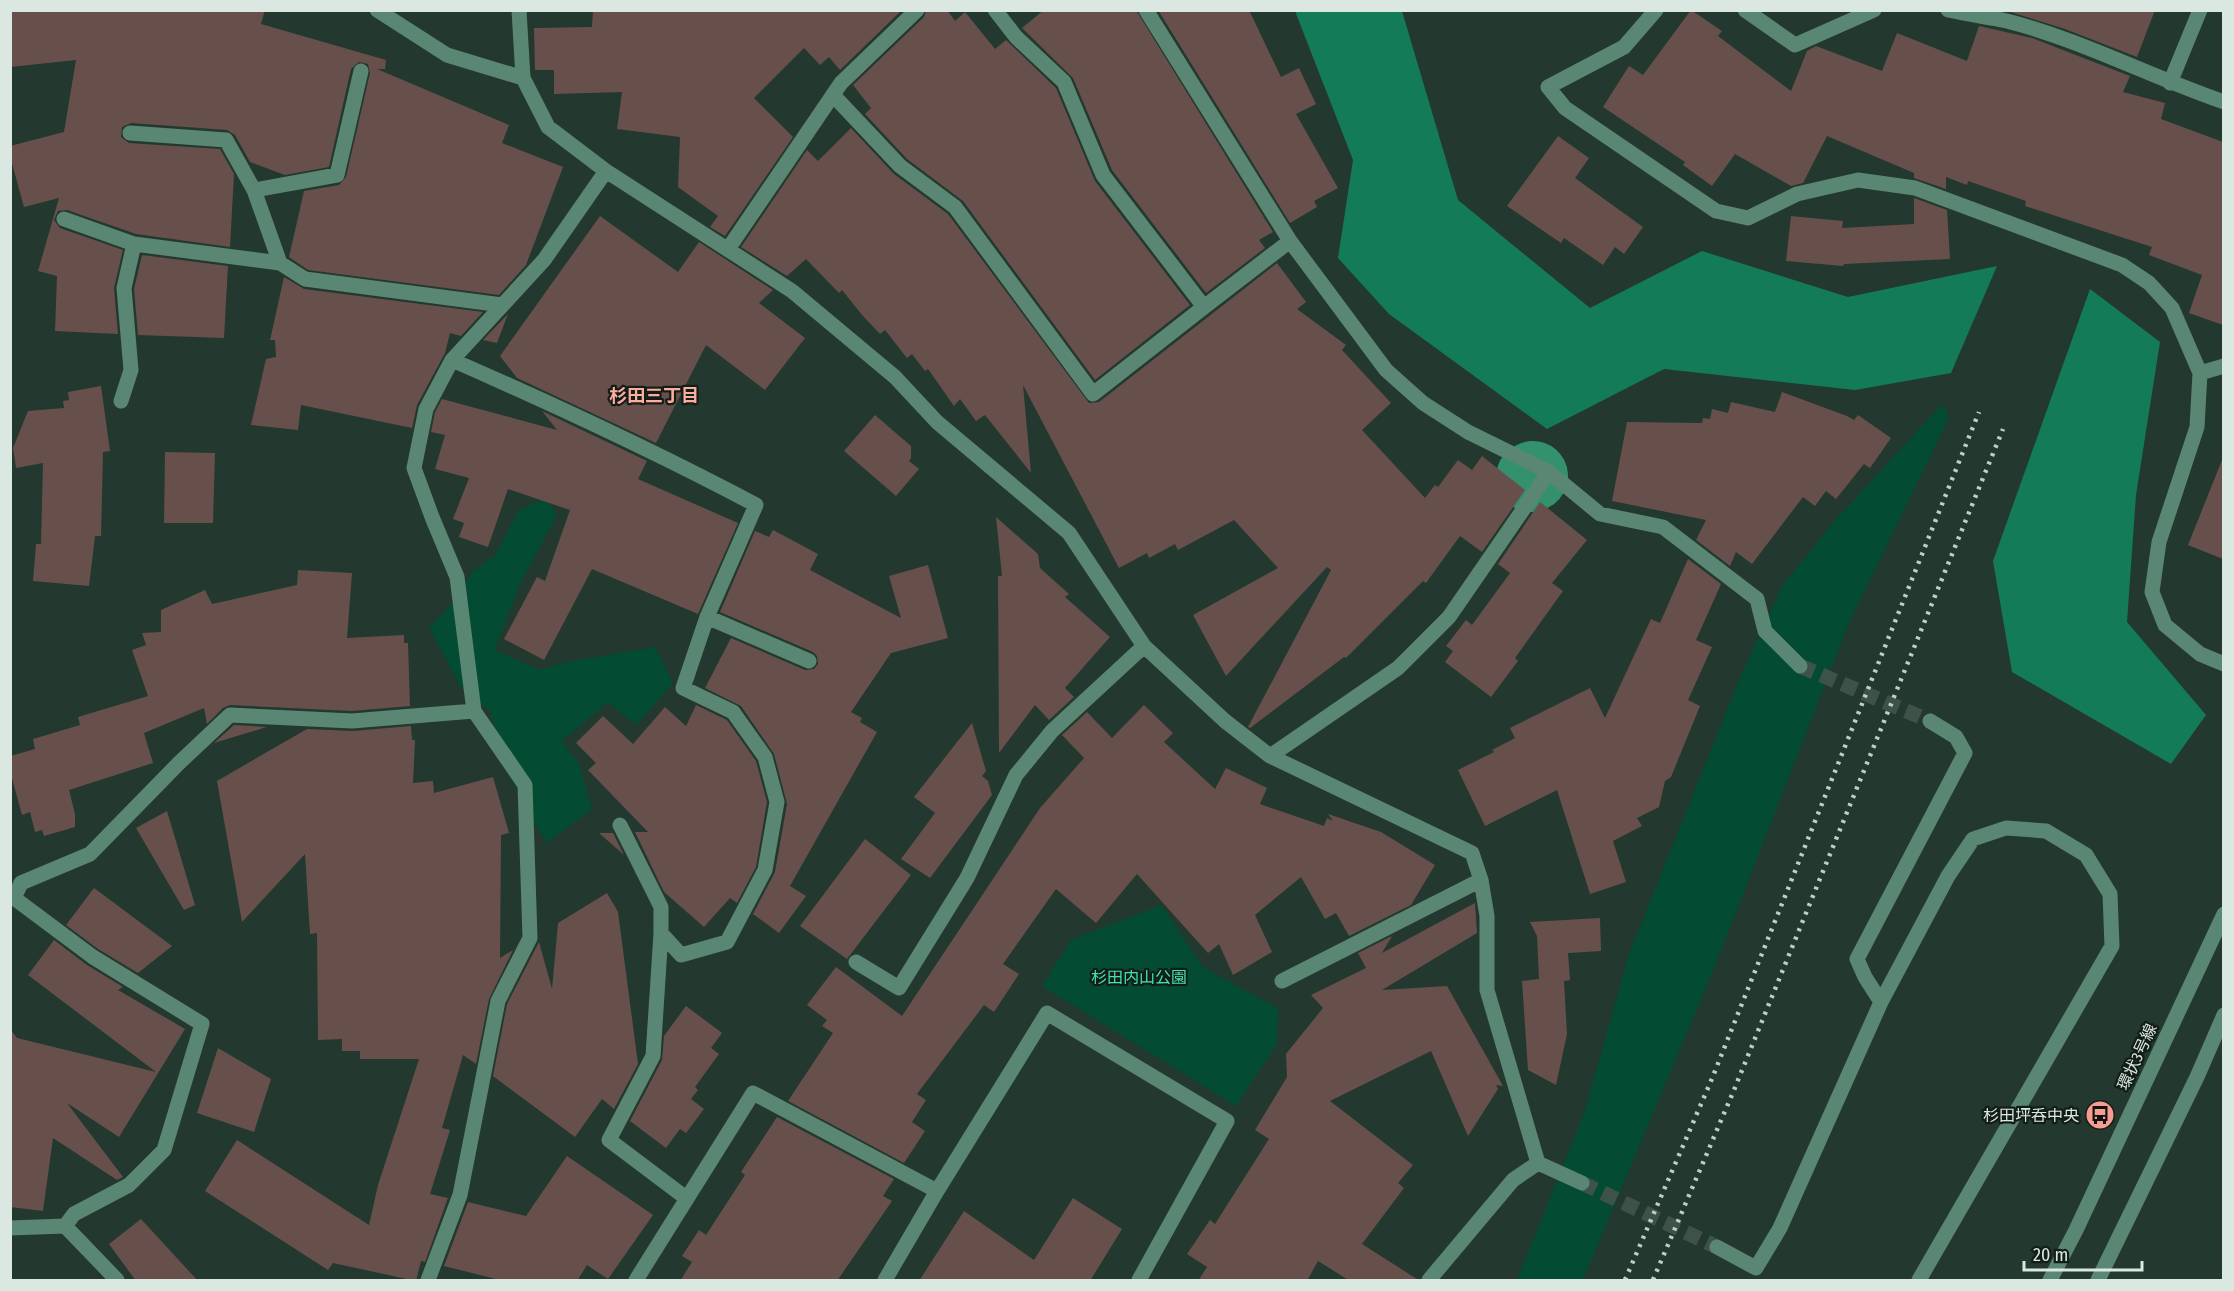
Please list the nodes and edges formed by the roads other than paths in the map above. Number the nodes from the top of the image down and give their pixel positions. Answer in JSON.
{"nodes":[{"id":1,"x":377,"y":10,"type":"edge"},
{"id":2,"x":519,"y":10,"type":"edge"},
{"id":3,"x":917,"y":10,"type":"edge"},
{"id":4,"x":995,"y":10,"type":"edge"},
{"id":5,"x":1146,"y":10,"type":"edge"},
{"id":6,"x":1656,"y":10,"type":"edge"},
{"id":7,"x":1745,"y":10,"type":"edge"},
{"id":8,"x":1874,"y":10,"type":"edge"},
{"id":9,"x":1948,"y":10,"type":"edge"},
{"id":10,"x":2200,"y":10,"type":"edge"},
{"id":11,"x":361,"y":71,"type":"dead end"},
{"id":12,"x":523,"y":78,"type":"junction"},
{"id":13,"x":2170,"y":83,"type":"junction"},
{"id":14,"x":833,"y":95,"type":"junction"},
{"id":15,"x":2223,"y":102,"type":"edge"},
{"id":16,"x":130,"y":133,"type":"dead end"},
{"id":17,"x":606,"y":171,"type":"junction"},
{"id":18,"x":254,"y":190,"type":"junction"},
{"id":19,"x":64,"y":219,"type":"dead end"},
{"id":20,"x":1290,"y":241,"type":"junction"},
{"id":21,"x":134,"y":244,"type":"junction"},
{"id":22,"x":728,"y":249,"type":"junction"},
{"id":23,"x":280,"y":263,"type":"junction"},
{"id":24,"x":502,"y":305,"type":"junction"},
{"id":25,"x":1204,"y":308,"type":"junction"},
{"id":26,"x":452,"y":360,"type":"junction"},
{"id":27,"x":2223,"y":366,"type":"edge"},
{"id":28,"x":2200,"y":373,"type":"junction"},
{"id":29,"x":121,"y":401,"type":"dead end"},
{"id":30,"x":1549,"y":472,"type":"junction"},
{"id":31,"x":707,"y":617,"type":"junction"},
{"id":32,"x":1144,"y":646,"type":"junction"},
{"id":33,"x":809,"y":661,"type":"dead end"},
{"id":34,"x":2223,"y":664,"type":"edge"},
{"id":35,"x":1800,"y":666,"type":"tunnel mouth"},
{"id":36,"x":474,"y":711,"type":"junction"},
{"id":37,"x":1930,"y":721,"type":"tunnel mouth"},
{"id":38,"x":1270,"y":756,"type":"junction"},
{"id":39,"x":620,"y":825,"type":"dead end"},
{"id":40,"x":1481,"y":880,"type":"junction"},
{"id":41,"x":2223,"y":914,"type":"edge"},
{"id":42,"x":661,"y":933,"type":"junction"},
{"id":43,"x":856,"y":962,"type":"dead end"},
{"id":44,"x":1282,"y":981,"type":"dead end"},
{"id":45,"x":1881,"y":1002,"type":"junction"},
{"id":46,"x":2223,"y":1015,"type":"edge"},
{"id":47,"x":1538,"y":1163,"type":"junction"},
{"id":48,"x":1582,"y":1183,"type":"tunnel mouth"},
{"id":49,"x":938,"y":1191,"type":"junction"},
{"id":50,"x":686,"y":1198,"type":"junction"},
{"id":51,"x":65,"y":1226,"type":"junction"},
{"id":52,"x":10,"y":1228,"type":"edge"},
{"id":53,"x":1717,"y":1247,"type":"tunnel mouth"},
{"id":54,"x":117,"y":1281,"type":"edge"},
{"id":55,"x":428,"y":1281,"type":"edge"},
{"id":56,"x":636,"y":1281,"type":"edge"},
{"id":57,"x":885,"y":1281,"type":"edge"},
{"id":58,"x":1139,"y":1281,"type":"edge"},
{"id":59,"x":1429,"y":1281,"type":"edge"},
{"id":60,"x":1919,"y":1281,"type":"edge"},
{"id":61,"x":2050,"y":1281,"type":"edge"},
{"id":62,"x":2097,"y":1281,"type":"edge"}],
"edges":[{"from":1,"to":12,"type":"street"},
{"from":2,"to":12,"type":"street"},
{"from":3,"to":14,"type":"street"},
{"from":4,"to":25,"type":"street"},
{"from":5,"to":20,"type":"street"},
{"from":6,"to":28,"type":"street"},
{"from":7,"to":8,"type":"street"},
{"from":9,"to":13,"type":"street"},
{"from":10,"to":13,"type":"street"},
{"from":11,"to":18,"type":"street"},
{"from":12,"to":17,"type":"street"},
{"from":13,"to":15,"type":"street"},
{"from":14,"to":22,"type":"street"},
{"from":14,"to":25,"type":"street"},
{"from":16,"to":18,"type":"street"},
{"from":17,"to":22,"type":"street"},
{"from":17,"to":24,"type":"street"},
{"from":18,"to":23,"type":"street"},
{"from":19,"to":21,"type":"street"},
{"from":20,"to":25,"type":"street"},
{"from":20,"to":30,"type":"street"},
{"from":21,"to":23,"type":"street"},
{"from":21,"to":29,"type":"street"},
{"from":22,"to":32,"type":"street"},
{"from":23,"to":24,"type":"street"},
{"from":24,"to":26,"type":"street"},
{"from":26,"to":31,"type":"street"},
{"from":26,"to":36,"type":"street"},
{"from":27,"to":28,"type":"street"},
{"from":28,"to":34,"type":"street"},
{"from":30,"to":35,"type":"street"},
{"from":30,"to":38,"type":"street"},
{"from":31,"to":33,"type":"street"},
{"from":31,"to":42,"type":"street"},
{"from":32,"to":38,"type":"street"},
{"from":32,"to":43,"type":"street"},
{"from":36,"to":51,"type":"street"},
{"from":36,"to":55,"type":"street"},
{"from":37,"to":45,"type":"street"},
{"from":38,"to":40,"type":"street"},
{"from":39,"to":42,"type":"street"},
{"from":40,"to":44,"type":"street"},
{"from":40,"to":47,"type":"street"},
{"from":41,"to":61,"type":"street","name":"環状3号線"},
{"from":42,"to":50,"type":"street"},
{"from":45,"to":53,"type":"street"},
{"from":45,"to":60,"type":"street"},
{"from":46,"to":62,"type":"street"},
{"from":47,"to":48,"type":"street"},
{"from":47,"to":59,"type":"street"},
{"from":49,"to":50,"type":"street"},
{"from":49,"to":57,"type":"street"},
{"from":49,"to":58,"type":"street"},
{"from":50,"to":56,"type":"street"},
{"from":51,"to":52,"type":"street"},
{"from":51,"to":54,"type":"street"}]}
